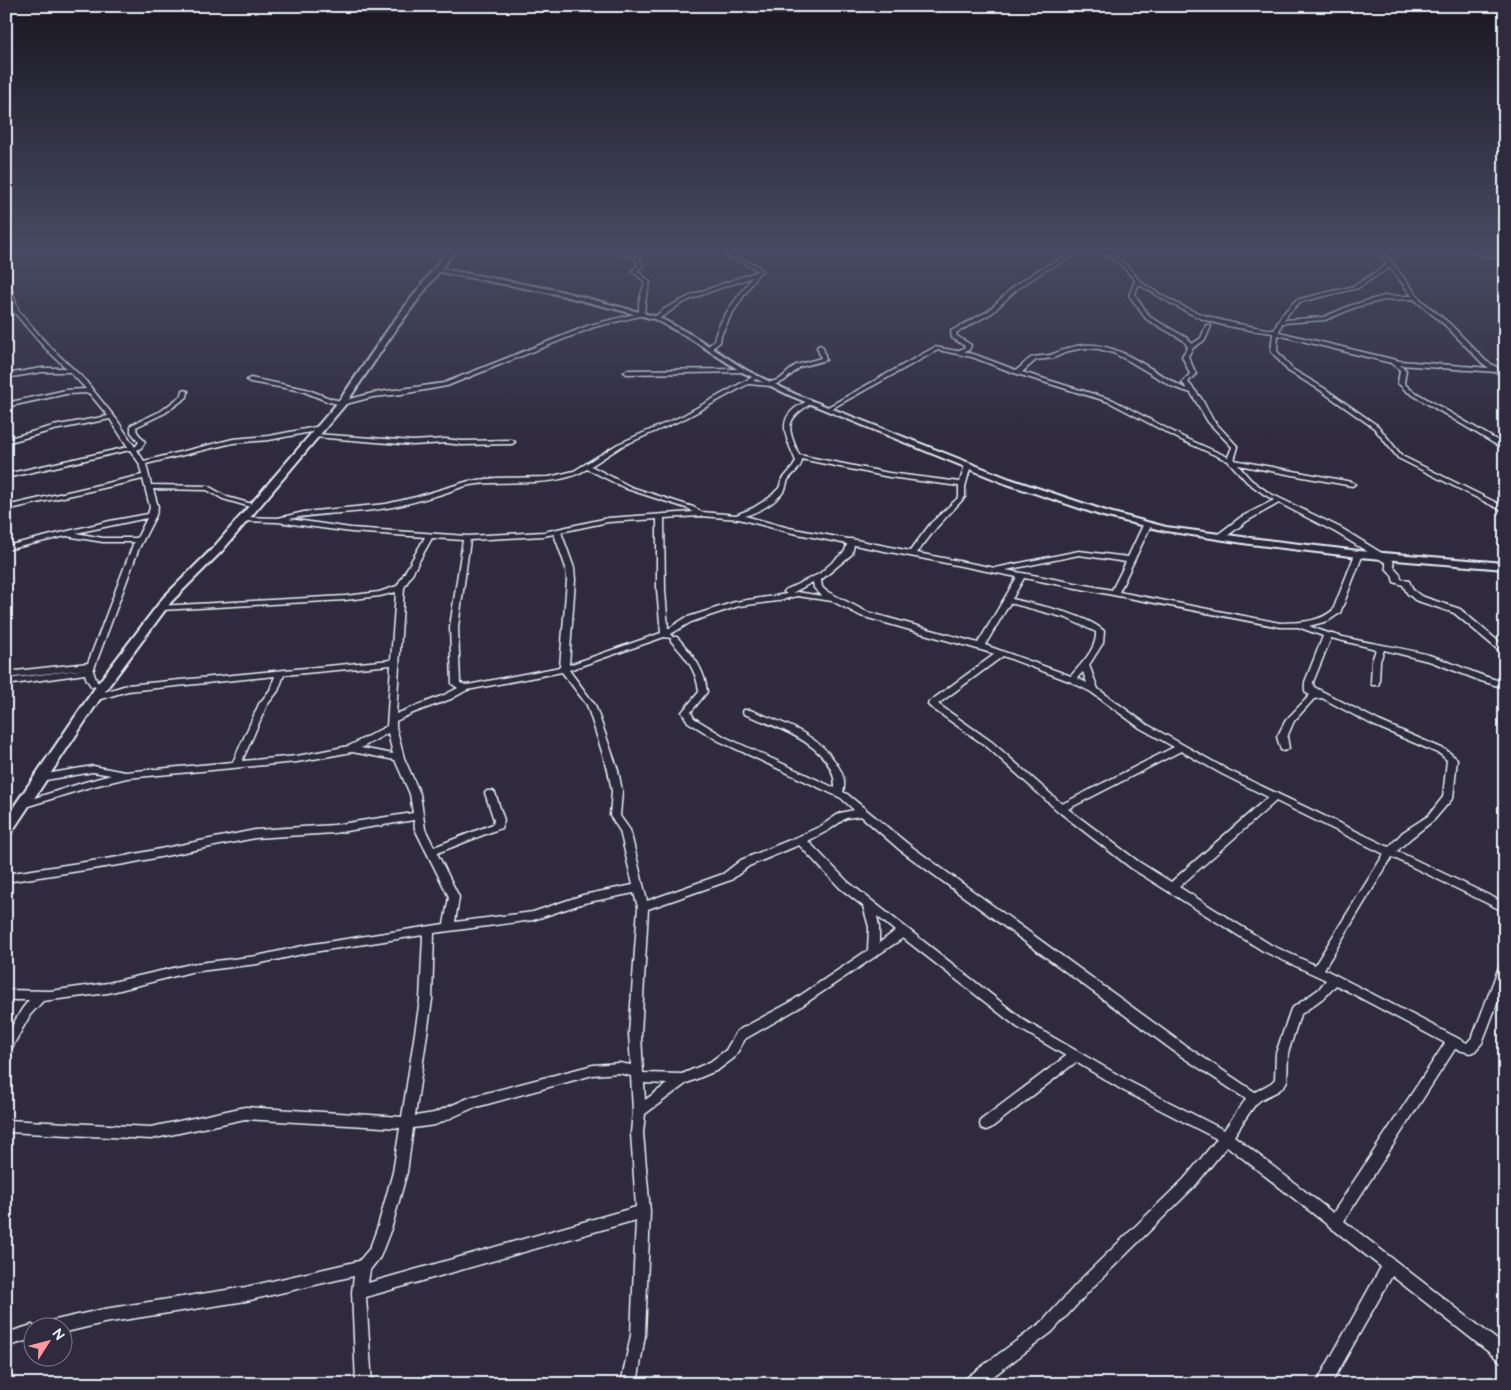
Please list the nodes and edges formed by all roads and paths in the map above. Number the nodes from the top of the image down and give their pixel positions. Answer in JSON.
{"nodes":[{"id":1,"x":19,"y":315,"type":"edge"},
{"id":2,"x":405,"y":315,"type":"edge"},
{"id":3,"x":638,"y":315,"type":"edge"},
{"id":4,"x":645,"y":315,"type":"edge"},
{"id":5,"x":660,"y":315,"type":"edge"},
{"id":6,"x":730,"y":315,"type":"edge"},
{"id":7,"x":985,"y":315,"type":"edge"},
{"id":8,"x":1146,"y":315,"type":"edge"},
{"id":9,"x":1198,"y":315,"type":"edge"},
{"id":10,"x":1287,"y":315,"type":"edge"},
{"id":11,"x":1333,"y":315,"type":"edge"},
{"id":12,"x":1436,"y":315,"type":"edge"},
{"id":13,"x":1203,"y":317,"type":"junction"},
{"id":14,"x":656,"y":318,"type":"junction"},
{"id":15,"x":1281,"y":322,"type":"junction"},
{"id":16,"x":1230,"y":325,"type":"junction"},
{"id":17,"x":1208,"y":326,"type":"junction"},
{"id":18,"x":1274,"y":332,"type":"junction"},
{"id":19,"x":1191,"y":346,"type":"junction"},
{"id":20,"x":820,"y":347,"type":"dead end"},
{"id":21,"x":709,"y":348,"type":"junction"},
{"id":22,"x":959,"y":352,"type":"junction"},
{"id":23,"x":1389,"y":360,"type":"junction"},
{"id":24,"x":71,"y":370,"type":"junction"},
{"id":25,"x":1496,"y":370,"type":"junction"},
{"id":26,"x":627,"y":372,"type":"dead end"},
{"id":27,"x":744,"y":372,"type":"junction"},
{"id":28,"x":1020,"y":372,"type":"junction"},
{"id":29,"x":1505,"y":375,"type":"edge"},
{"id":30,"x":6,"y":376,"type":"edge"},
{"id":31,"x":1157,"y":376,"type":"junction"},
{"id":32,"x":756,"y":377,"type":"junction"},
{"id":33,"x":250,"y":380,"type":"dead end"},
{"id":34,"x":747,"y":382,"type":"junction"},
{"id":35,"x":1185,"y":383,"type":"junction"},
{"id":36,"x":769,"y":385,"type":"junction"},
{"id":37,"x":90,"y":391,"type":"junction"},
{"id":38,"x":185,"y":391,"type":"dead end"},
{"id":39,"x":1195,"y":394,"type":"junction"},
{"id":40,"x":810,"y":402,"type":"junction"},
{"id":41,"x":342,"y":403,"type":"junction"},
{"id":42,"x":6,"y":405,"type":"edge"},
{"id":43,"x":827,"y":409,"type":"junction"},
{"id":44,"x":112,"y":417,"type":"junction"},
{"id":45,"x":318,"y":432,"type":"junction"},
{"id":46,"x":6,"y":442,"type":"edge"},
{"id":47,"x":512,"y":442,"type":"dead end"},
{"id":48,"x":1505,"y":448,"type":"edge"},
{"id":49,"x":132,"y":449,"type":"junction"},
{"id":50,"x":797,"y":456,"type":"junction"},
{"id":51,"x":1232,"y":461,"type":"junction"},
{"id":52,"x":142,"y":463,"type":"junction"},
{"id":53,"x":968,"y":465,"type":"junction"},
{"id":54,"x":588,"y":467,"type":"junction"},
{"id":55,"x":6,"y":476,"type":"edge"},
{"id":56,"x":146,"y":476,"type":"junction"},
{"id":57,"x":963,"y":484,"type":"junction"},
{"id":58,"x":1352,"y":484,"type":"dead end"},
{"id":59,"x":149,"y":487,"type":"junction"},
{"id":60,"x":1279,"y":500,"type":"junction"},
{"id":61,"x":254,"y":506,"type":"junction"},
{"id":62,"x":6,"y":508,"type":"edge"},
{"id":63,"x":758,"y":509,"type":"junction"},
{"id":64,"x":1505,"y":510,"type":"edge"},
{"id":65,"x":700,"y":514,"type":"junction"},
{"id":66,"x":152,"y":516,"type":"junction"},
{"id":67,"x":660,"y":516,"type":"junction"},
{"id":68,"x":738,"y":517,"type":"junction"},
{"id":69,"x":242,"y":519,"type":"junction"},
{"id":70,"x":277,"y":520,"type":"junction"},
{"id":71,"x":764,"y":523,"type":"junction"},
{"id":72,"x":1147,"y":525,"type":"junction"},
{"id":73,"x":558,"y":532,"type":"junction"},
{"id":74,"x":65,"y":534,"type":"junction"},
{"id":75,"x":428,"y":536,"type":"junction"},
{"id":76,"x":1220,"y":537,"type":"junction"},
{"id":77,"x":467,"y":538,"type":"junction"},
{"id":78,"x":140,"y":540,"type":"junction"},
{"id":79,"x":851,"y":541,"type":"junction"},
{"id":80,"x":6,"y":548,"type":"edge"},
{"id":81,"x":913,"y":553,"type":"junction"},
{"id":82,"x":1359,"y":554,"type":"junction"},
{"id":83,"x":1381,"y":556,"type":"junction"},
{"id":84,"x":1130,"y":560,"type":"junction"},
{"id":85,"x":1505,"y":566,"type":"edge"},
{"id":86,"x":996,"y":570,"type":"junction"},
{"id":87,"x":1022,"y":575,"type":"junction"},
{"id":88,"x":818,"y":576,"type":"junction"},
{"id":89,"x":400,"y":588,"type":"junction"},
{"id":90,"x":1115,"y":592,"type":"junction"},
{"id":91,"x":832,"y":599,"type":"junction"},
{"id":92,"x":770,"y":600,"type":"junction"},
{"id":93,"x":1008,"y":600,"type":"junction"},
{"id":94,"x":161,"y":608,"type":"junction"},
{"id":95,"x":1298,"y":624,"type":"junction"},
{"id":96,"x":677,"y":628,"type":"junction"},
{"id":97,"x":665,"y":634,"type":"junction"},
{"id":98,"x":1328,"y":635,"type":"junction"},
{"id":99,"x":674,"y":639,"type":"junction"},
{"id":100,"x":980,"y":646,"type":"junction"},
{"id":101,"x":1380,"y":648,"type":"junction"},
{"id":102,"x":1505,"y":651,"type":"edge"},
{"id":103,"x":1002,"y":653,"type":"junction"},
{"id":104,"x":394,"y":662,"type":"junction"},
{"id":105,"x":1085,"y":665,"type":"junction"},
{"id":106,"x":90,"y":668,"type":"junction"},
{"id":107,"x":564,"y":669,"type":"junction"},
{"id":108,"x":281,"y":672,"type":"junction"},
{"id":109,"x":6,"y":675,"type":"edge"},
{"id":110,"x":1072,"y":679,"type":"junction"},
{"id":111,"x":6,"y":682,"type":"edge"},
{"id":112,"x":104,"y":683,"type":"junction"},
{"id":113,"x":1375,"y":683,"type":"dead end"},
{"id":114,"x":1505,"y":685,"type":"edge"},
{"id":115,"x":1308,"y":687,"type":"junction"},
{"id":116,"x":127,"y":688,"type":"junction"},
{"id":117,"x":465,"y":688,"type":"junction"},
{"id":118,"x":1094,"y":690,"type":"junction"},
{"id":119,"x":1322,"y":695,"type":"junction"},
{"id":120,"x":1311,"y":697,"type":"junction"},
{"id":121,"x":94,"y":698,"type":"junction"},
{"id":122,"x":747,"y":712,"type":"dead end"},
{"id":123,"x":391,"y":723,"type":"junction"},
{"id":124,"x":1181,"y":747,"type":"junction"},
{"id":125,"x":1284,"y":748,"type":"dead end"},
{"id":126,"x":352,"y":749,"type":"junction"},
{"id":127,"x":399,"y":758,"type":"junction"},
{"id":128,"x":236,"y":765,"type":"junction"},
{"id":129,"x":126,"y":775,"type":"junction"},
{"id":130,"x":40,"y":778,"type":"junction"},
{"id":131,"x":490,"y":793,"type":"dead end"},
{"id":132,"x":841,"y":795,"type":"junction"},
{"id":133,"x":1274,"y":797,"type":"junction"},
{"id":134,"x":22,"y":805,"type":"junction"},
{"id":135,"x":1062,"y":809,"type":"junction"},
{"id":136,"x":864,"y":812,"type":"junction"},
{"id":137,"x":417,"y":816,"type":"junction"},
{"id":138,"x":843,"y":816,"type":"junction"},
{"id":139,"x":6,"y":829,"type":"edge"},
{"id":140,"x":801,"y":840,"type":"junction"},
{"id":141,"x":433,"y":851,"type":"junction"},
{"id":142,"x":1390,"y":852,"type":"junction"},
{"id":143,"x":6,"y":878,"type":"edge"},
{"id":144,"x":639,"y":888,"type":"junction"},
{"id":145,"x":1171,"y":888,"type":"junction"},
{"id":146,"x":868,"y":904,"type":"junction"},
{"id":147,"x":643,"y":907,"type":"junction"},
{"id":148,"x":1505,"y":908,"type":"edge"},
{"id":149,"x":449,"y":927,"type":"junction"},
{"id":150,"x":429,"y":930,"type":"junction"},
{"id":151,"x":903,"y":932,"type":"junction"},
{"id":152,"x":873,"y":952,"type":"junction"},
{"id":153,"x":1505,"y":967,"type":"edge"},
{"id":154,"x":1316,"y":971,"type":"junction"},
{"id":155,"x":1334,"y":979,"type":"junction"},
{"id":156,"x":6,"y":994,"type":"edge"},
{"id":157,"x":39,"y":997,"type":"junction"},
{"id":158,"x":1452,"y":1042,"type":"junction"},
{"id":159,"x":6,"y":1047,"type":"edge"},
{"id":160,"x":1074,"y":1057,"type":"junction"},
{"id":161,"x":637,"y":1075,"type":"junction"},
{"id":162,"x":683,"y":1079,"type":"junction"},
{"id":163,"x":1254,"y":1098,"type":"junction"},
{"id":164,"x":639,"y":1112,"type":"junction"},
{"id":165,"x":407,"y":1123,"type":"junction"},
{"id":166,"x":986,"y":1124,"type":"dead end"},
{"id":167,"x":6,"y":1126,"type":"edge"},
{"id":168,"x":1226,"y":1137,"type":"junction"},
{"id":169,"x":642,"y":1212,"type":"junction"},
{"id":170,"x":1335,"y":1222,"type":"junction"},
{"id":171,"x":1390,"y":1265,"type":"junction"},
{"id":172,"x":363,"y":1267,"type":"junction"},
{"id":173,"x":359,"y":1292,"type":"junction"},
{"id":174,"x":72,"y":1323,"type":"edge"},
{"id":175,"x":22,"y":1335,"type":"edge"},
{"id":176,"x":6,"y":1340,"type":"edge"},
{"id":177,"x":1505,"y":1356,"type":"edge"},
{"id":178,"x":364,"y":1384,"type":"edge"},
{"id":179,"x":629,"y":1384,"type":"edge"},
{"id":180,"x":970,"y":1384,"type":"edge"},
{"id":181,"x":1323,"y":1384,"type":"edge"}],
"edges":[{"from":1,"to":24,"type":"street"},
{"from":2,"to":41,"type":"main road"},
{"from":3,"to":41,"type":"street"},
{"from":4,"to":14,"type":"street"},
{"from":5,"to":14,"type":"street"},
{"from":6,"to":21,"type":"street"},
{"from":7,"to":22,"type":"street"},
{"from":8,"to":19,"type":"street"},
{"from":9,"to":13,"type":"street"},
{"from":10,"to":15,"type":"street"},
{"from":11,"to":15,"type":"street"},
{"from":12,"to":25,"type":"street"},
{"from":13,"to":16,"type":"street"},
{"from":13,"to":17,"type":"street"},
{"from":14,"to":21,"type":"street"},
{"from":15,"to":18,"type":"street"},
{"from":16,"to":17,"type":"street"},
{"from":16,"to":18,"type":"street"},
{"from":17,"to":19,"type":"street"},
{"from":18,"to":23,"type":"street"},
{"from":18,"to":64,"type":"street"},
{"from":19,"to":35,"type":"street"},
{"from":20,"to":36,"type":"street"},
{"from":21,"to":27,"type":"street"},
{"from":22,"to":28,"type":"street"},
{"from":22,"to":43,"type":"street"},
{"from":23,"to":25,"type":"street"},
{"from":23,"to":48,"type":"street"},
{"from":24,"to":30,"type":"street"},
{"from":24,"to":37,"type":"street"},
{"from":25,"to":29,"type":"street"},
{"from":26,"to":27,"type":"street"},
{"from":27,"to":32,"type":"street"},
{"from":28,"to":31,"type":"street"},
{"from":28,"to":51,"type":"street"},
{"from":31,"to":35,"type":"street"},
{"from":31,"to":39,"type":"street"},
{"from":32,"to":34,"type":"street"},
{"from":32,"to":36,"type":"street"},
{"from":33,"to":41,"type":"street"},
{"from":34,"to":36,"type":"street"},
{"from":34,"to":54,"type":"street"},
{"from":35,"to":39,"type":"street"},
{"from":36,"to":40,"type":"street"},
{"from":37,"to":42,"type":"street"},
{"from":37,"to":44,"type":"street"},
{"from":38,"to":49,"type":"street"},
{"from":39,"to":51,"type":"street"},
{"from":40,"to":43,"type":"street"},
{"from":40,"to":50,"type":"street"},
{"from":41,"to":45,"type":"main road"},
{"from":43,"to":53,"type":"street"},
{"from":44,"to":46,"type":"street"},
{"from":44,"to":49,"type":"street"},
{"from":45,"to":47,"type":"street"},
{"from":45,"to":52,"type":"street"},
{"from":45,"to":61,"type":"main road"},
{"from":49,"to":52,"type":"street"},
{"from":49,"to":55,"type":"street"},
{"from":50,"to":57,"type":"street"},
{"from":50,"to":63,"type":"street"},
{"from":51,"to":58,"type":"street"},
{"from":51,"to":60,"type":"street"},
{"from":52,"to":56,"type":"street"},
{"from":53,"to":57,"type":"street"},
{"from":53,"to":72,"type":"street"},
{"from":54,"to":65,"type":"street"},
{"from":54,"to":70,"type":"street"},
{"from":56,"to":59,"type":"street"},
{"from":56,"to":62,"type":"street"},
{"from":57,"to":81,"type":"street"},
{"from":59,"to":61,"type":"street"},
{"from":59,"to":66,"type":"street"},
{"from":60,"to":76,"type":"street"},
{"from":60,"to":83,"type":"street"},
{"from":61,"to":69,"type":"main road"},
{"from":63,"to":68,"type":"street"},
{"from":63,"to":71,"type":"street"},
{"from":65,"to":67,"type":"street"},
{"from":65,"to":68,"type":"street"},
{"from":66,"to":74,"type":"street"},
{"from":66,"to":78,"type":"street"},
{"from":67,"to":73,"type":"street"},
{"from":67,"to":97,"type":"street"},
{"from":68,"to":71,"type":"street"},
{"from":69,"to":70,"type":"street"},
{"from":69,"to":94,"type":"main road"},
{"from":70,"to":75,"type":"street"},
{"from":71,"to":79,"type":"street"},
{"from":72,"to":76,"type":"street"},
{"from":72,"to":84,"type":"street"},
{"from":73,"to":77,"type":"street"},
{"from":73,"to":107,"type":"street"},
{"from":74,"to":78,"type":"street"},
{"from":74,"to":80,"type":"street"},
{"from":75,"to":77,"type":"street"},
{"from":75,"to":89,"type":"street"},
{"from":76,"to":82,"type":"street"},
{"from":77,"to":117,"type":"street"},
{"from":78,"to":106,"type":"street"},
{"from":79,"to":81,"type":"street"},
{"from":79,"to":88,"type":"street"},
{"from":81,"to":86,"type":"street"},
{"from":82,"to":83,"type":"street"},
{"from":82,"to":95,"type":"street"},
{"from":83,"to":85,"type":"street"},
{"from":83,"to":102,"type":"street"},
{"from":84,"to":86,"type":"street"},
{"from":84,"to":90,"type":"street"},
{"from":86,"to":87,"type":"street"},
{"from":87,"to":90,"type":"street"},
{"from":87,"to":93,"type":"street"},
{"from":88,"to":91,"type":"street"},
{"from":88,"to":92,"type":"street"},
{"from":89,"to":94,"type":"street"},
{"from":89,"to":104,"type":"street"},
{"from":90,"to":95,"type":"street"},
{"from":91,"to":92,"type":"street"},
{"from":91,"to":100,"type":"street"},
{"from":92,"to":96,"type":"street"},
{"from":93,"to":100,"type":"street"},
{"from":93,"to":105,"type":"street"},
{"from":94,"to":112,"type":"main road"},
{"from":95,"to":98,"type":"street"},
{"from":96,"to":97,"type":"street"},
{"from":96,"to":99,"type":"street"},
{"from":97,"to":99,"type":"street"},
{"from":97,"to":107,"type":"street"},
{"from":98,"to":101,"type":"street"},
{"from":98,"to":115,"type":"street"},
{"from":99,"to":132,"type":"street"},
{"from":100,"to":103,"type":"street"},
{"from":101,"to":113,"type":"street"},
{"from":101,"to":114,"type":"street"},
{"from":103,"to":110,"type":"street"},
{"from":103,"to":135,"type":"street"},
{"from":104,"to":108,"type":"street"},
{"from":104,"to":123,"type":"street"},
{"from":105,"to":110,"type":"street"},
{"from":105,"to":118,"type":"street"},
{"from":106,"to":109,"type":"street"},
{"from":106,"to":111,"type":"street"},
{"from":106,"to":112,"type":"street"},
{"from":107,"to":117,"type":"street"},
{"from":107,"to":144,"type":"street"},
{"from":108,"to":116,"type":"street"},
{"from":108,"to":128,"type":"street"},
{"from":110,"to":118,"type":"street"},
{"from":112,"to":116,"type":"street"},
{"from":112,"to":121,"type":"main road"},
{"from":115,"to":119,"type":"street"},
{"from":115,"to":120,"type":"street"},
{"from":116,"to":121,"type":"street"},
{"from":117,"to":123,"type":"street"},
{"from":118,"to":124,"type":"street"},
{"from":119,"to":120,"type":"street"},
{"from":119,"to":142,"type":"street"},
{"from":120,"to":125,"type":"street"},
{"from":121,"to":130,"type":"main road"},
{"from":122,"to":132,"type":"street"},
{"from":123,"to":126,"type":"street"},
{"from":123,"to":127,"type":"street"},
{"from":124,"to":133,"type":"street"},
{"from":124,"to":135,"type":"street"},
{"from":126,"to":127,"type":"street"},
{"from":126,"to":128,"type":"street"},
{"from":127,"to":137,"type":"street"},
{"from":128,"to":129,"type":"street"},
{"from":129,"to":130,"type":"street"},
{"from":129,"to":134,"type":"street"},
{"from":130,"to":134,"type":"main road"},
{"from":131,"to":141,"type":"street"},
{"from":132,"to":136,"type":"street"},
{"from":132,"to":138,"type":"street"},
{"from":133,"to":142,"type":"street"},
{"from":133,"to":145,"type":"street"},
{"from":134,"to":139,"type":"main road"},
{"from":135,"to":145,"type":"street"},
{"from":136,"to":138,"type":"street"},
{"from":136,"to":163,"type":"street"},
{"from":137,"to":141,"type":"street"},
{"from":137,"to":143,"type":"street"},
{"from":138,"to":140,"type":"street"},
{"from":140,"to":146,"type":"street"},
{"from":140,"to":147,"type":"street"},
{"from":141,"to":149,"type":"street"},
{"from":142,"to":148,"type":"street"},
{"from":142,"to":154,"type":"street"},
{"from":144,"to":147,"type":"street"},
{"from":144,"to":149,"type":"street"},
{"from":145,"to":154,"type":"street"},
{"from":146,"to":151,"type":"street"},
{"from":146,"to":152,"type":"street"},
{"from":147,"to":161,"type":"street"},
{"from":149,"to":150,"type":"street"},
{"from":150,"to":157,"type":"street"},
{"from":150,"to":165,"type":"street"},
{"from":151,"to":152,"type":"street"},
{"from":151,"to":160,"type":"street"},
{"from":152,"to":162,"type":"street"},
{"from":153,"to":158,"type":"street"},
{"from":154,"to":155,"type":"street"},
{"from":155,"to":158,"type":"street"},
{"from":155,"to":163,"type":"street"},
{"from":156,"to":157,"type":"street"},
{"from":157,"to":159,"type":"street"},
{"from":158,"to":170,"type":"street"},
{"from":160,"to":166,"type":"street"},
{"from":160,"to":168,"type":"street"},
{"from":161,"to":162,"type":"street"},
{"from":161,"to":164,"type":"street"},
{"from":161,"to":165,"type":"street"},
{"from":162,"to":164,"type":"street"},
{"from":163,"to":168,"type":"street"},
{"from":164,"to":169,"type":"street"},
{"from":165,"to":167,"type":"street"},
{"from":165,"to":172,"type":"street"},
{"from":168,"to":170,"type":"street"},
{"from":168,"to":180,"type":"street"},
{"from":169,"to":173,"type":"street"},
{"from":169,"to":179,"type":"street"},
{"from":170,"to":171,"type":"street"},
{"from":171,"to":177,"type":"street"},
{"from":171,"to":181,"type":"street"},
{"from":172,"to":173,"type":"street"},
{"from":172,"to":174,"type":"street"},
{"from":173,"to":178,"type":"street"},
{"from":175,"to":176,"type":"street"}]}
